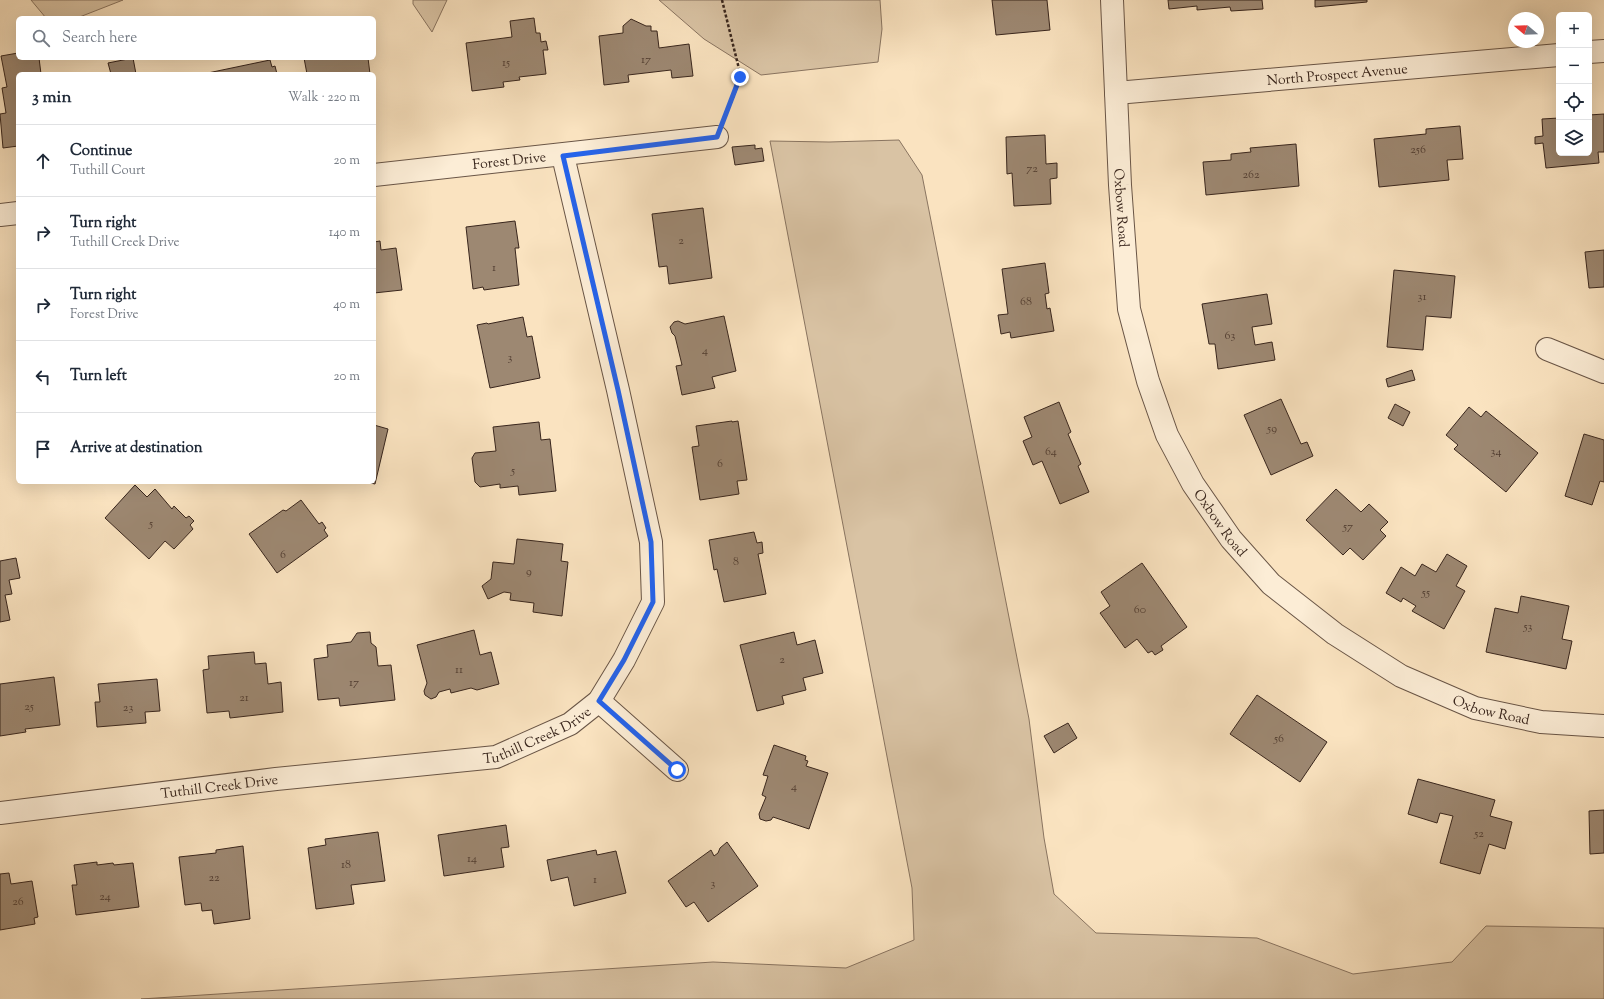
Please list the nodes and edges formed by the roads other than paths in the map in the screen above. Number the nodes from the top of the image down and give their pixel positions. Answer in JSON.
{"nodes":[{"id":1,"x":1112,"y":0,"type":"edge"},
{"id":2,"x":1604,"y":51,"type":"edge"},
{"id":3,"x":1592,"y":52,"type":"edge"},
{"id":4,"x":1556,"y":55,"type":"edge"},
{"id":5,"x":1116,"y":93,"type":"junction"},
{"id":6,"x":717,"y":137,"type":"road end"},
{"id":7,"x":563,"y":156,"type":"junction"},
{"id":8,"x":376,"y":175,"type":"edge"},
{"id":9,"x":16,"y":213,"type":"edge"},
{"id":10,"x":0,"y":215,"type":"edge"},
{"id":11,"x":1547,"y":349,"type":"dead end"},
{"id":12,"x":1604,"y":372,"type":"edge"},
{"id":13,"x":599,"y":701,"type":"junction"},
{"id":14,"x":1604,"y":726,"type":"edge"},
{"id":15,"x":677,"y":770,"type":"dead end"},
{"id":16,"x":0,"y":813,"type":"edge"}],
"edges":[{"from":1,"to":5,"type":"street","name":"Oxbow Road"},
{"from":2,"to":3,"type":"street"},
{"from":4,"to":5,"type":"street","name":"North Prospect Avenue"},
{"from":5,"to":14,"type":"street","name":"Oxbow Road"},
{"from":6,"to":7,"type":"street","name":"Forest Drive"},
{"from":7,"to":8,"type":"street","name":"Forest Drive"},
{"from":7,"to":13,"type":"street","name":"Tuthill Creek Drive"},
{"from":9,"to":10,"type":"street"},
{"from":11,"to":12,"type":"street"},
{"from":13,"to":15,"type":"street"},
{"from":13,"to":16,"type":"street","name":"Tuthill Creek Drive"}]}
